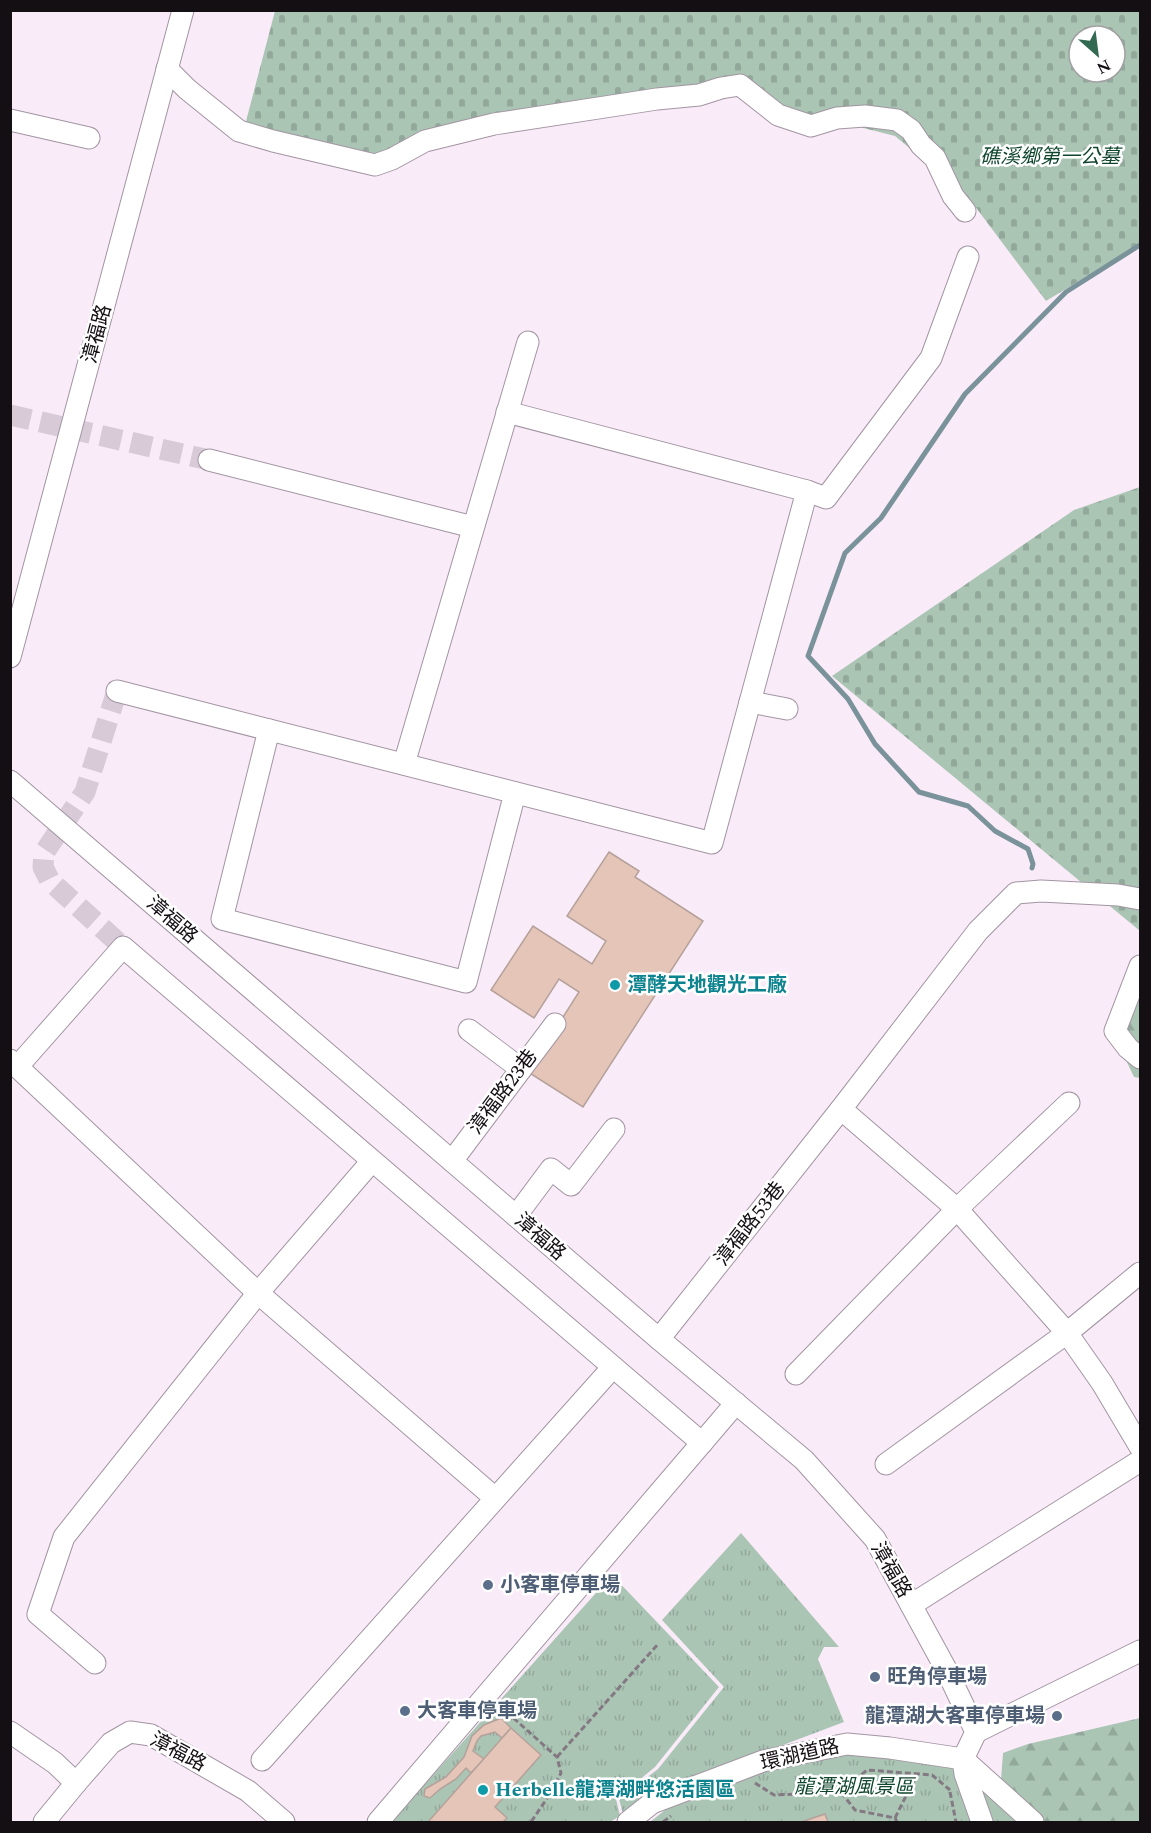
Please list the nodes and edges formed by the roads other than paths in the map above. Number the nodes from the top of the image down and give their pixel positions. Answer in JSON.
{"nodes":[{"id":1,"x":183,"y":10,"type":"edge"},
{"id":2,"x":167,"y":69,"type":"junction"},
{"id":3,"x":10,"y":120,"type":"edge"},
{"id":4,"x":89,"y":138,"type":"dead end"},
{"id":5,"x":965,"y":211,"type":"dead end"},
{"id":6,"x":968,"y":257,"type":"dead end"},
{"id":7,"x":528,"y":342,"type":"dead end"},
{"id":8,"x":507,"y":412,"type":"junction"},
{"id":9,"x":209,"y":460,"type":"tunnel mouth"},
{"id":10,"x":807,"y":491,"type":"junction"},
{"id":11,"x":474,"y":527,"type":"junction"},
{"id":12,"x":10,"y":657,"type":"edge"},
{"id":13,"x":117,"y":691,"type":"dead end"},
{"id":14,"x":750,"y":702,"type":"junction"},
{"id":15,"x":787,"y":710,"type":"dead end"},
{"id":16,"x":269,"y":730,"type":"junction"},
{"id":17,"x":404,"y":764,"type":"junction"},
{"id":18,"x":10,"y":781,"type":"edge"},
{"id":19,"x":515,"y":793,"type":"junction"},
{"id":20,"x":1140,"y":899,"type":"edge"},
{"id":21,"x":1140,"y":966,"type":"edge"},
{"id":22,"x":555,"y":1024,"type":"dead end"},
{"id":23,"x":469,"y":1030,"type":"dead end"},
{"id":24,"x":1140,"y":1058,"type":"edge"},
{"id":25,"x":14,"y":1063,"type":"edge"},
{"id":26,"x":521,"y":1069,"type":"junction"},
{"id":27,"x":1069,"y":1102,"type":"dead end"},
{"id":28,"x":841,"y":1109,"type":"junction"},
{"id":29,"x":614,"y":1129,"type":"dead end"},
{"id":30,"x":372,"y":1161,"type":"junction"},
{"id":31,"x":452,"y":1161,"type":"junction"},
{"id":32,"x":957,"y":1209,"type":"junction"},
{"id":33,"x":516,"y":1216,"type":"junction"},
{"id":34,"x":1140,"y":1272,"type":"edge"},
{"id":35,"x":258,"y":1293,"type":"junction"},
{"id":36,"x":1067,"y":1333,"type":"junction"},
{"id":37,"x":659,"y":1340,"type":"junction"},
{"id":38,"x":613,"y":1367,"type":"junction"},
{"id":39,"x":796,"y":1374,"type":"dead end"},
{"id":40,"x":736,"y":1403,"type":"junction"},
{"id":41,"x":702,"y":1443,"type":"junction"},
{"id":42,"x":1140,"y":1447,"type":"edge"},
{"id":43,"x":1140,"y":1461,"type":"edge"},
{"id":44,"x":886,"y":1464,"type":"dead end"},
{"id":45,"x":495,"y":1498,"type":"junction"},
{"id":46,"x":911,"y":1605,"type":"junction"},
{"id":47,"x":1140,"y":1651,"type":"edge"},
{"id":48,"x":95,"y":1663,"type":"dead end"},
{"id":49,"x":10,"y":1732,"type":"edge"},
{"id":50,"x":976,"y":1732,"type":"junction"},
{"id":51,"x":262,"y":1760,"type":"dead end"},
{"id":52,"x":964,"y":1766,"type":"junction"},
{"id":53,"x":76,"y":1783,"type":"junction"},
{"id":54,"x":44,"y":1822,"type":"edge"},
{"id":55,"x":284,"y":1822,"type":"edge"},
{"id":56,"x":378,"y":1822,"type":"edge"},
{"id":57,"x":628,"y":1822,"type":"edge"},
{"id":58,"x":981,"y":1822,"type":"edge"},
{"id":59,"x":1013,"y":1822,"type":"edge"},
{"id":60,"x":1033,"y":1822,"type":"edge"}],
"edges":[{"from":1,"to":2,"type":"street","name":"漳福路"},
{"from":2,"to":5,"type":"street"},
{"from":2,"to":12,"type":"street","name":"漳福路"},
{"from":3,"to":4,"type":"street"},
{"from":6,"to":10,"type":"street"},
{"from":7,"to":8,"type":"street"},
{"from":8,"to":10,"type":"street"},
{"from":8,"to":11,"type":"street"},
{"from":9,"to":11,"type":"street"},
{"from":10,"to":14,"type":"street"},
{"from":11,"to":17,"type":"street"},
{"from":13,"to":16,"type":"street"},
{"from":14,"to":15,"type":"street"},
{"from":14,"to":19,"type":"street"},
{"from":16,"to":17,"type":"street"},
{"from":16,"to":19,"type":"street"},
{"from":17,"to":19,"type":"street"},
{"from":18,"to":31,"type":"street","name":"漳福路"},
{"from":20,"to":28,"type":"street","name":"漳福路53巷"},
{"from":21,"to":24,"type":"street"},
{"from":22,"to":26,"type":"street","name":"漳福路23巷"},
{"from":23,"to":26,"type":"street"},
{"from":25,"to":30,"type":"street"},
{"from":25,"to":35,"type":"street"},
{"from":26,"to":31,"type":"street","name":"漳福路23巷"},
{"from":27,"to":32,"type":"street"},
{"from":28,"to":32,"type":"street"},
{"from":28,"to":37,"type":"street","name":"漳福路53巷"},
{"from":29,"to":33,"type":"street"},
{"from":30,"to":35,"type":"street"},
{"from":30,"to":38,"type":"street"},
{"from":31,"to":33,"type":"street","name":"漳福路"},
{"from":32,"to":36,"type":"street"},
{"from":32,"to":39,"type":"street"},
{"from":33,"to":37,"type":"street","name":"漳福路"},
{"from":34,"to":36,"type":"street"},
{"from":35,"to":45,"type":"street"},
{"from":35,"to":48,"type":"street"},
{"from":36,"to":42,"type":"street"},
{"from":36,"to":44,"type":"street"},
{"from":37,"to":40,"type":"street","name":"漳福路"},
{"from":38,"to":41,"type":"street"},
{"from":38,"to":45,"type":"street"},
{"from":40,"to":41,"type":"street"},
{"from":40,"to":46,"type":"street","name":"漳福路"},
{"from":41,"to":56,"type":"street"},
{"from":43,"to":46,"type":"street"},
{"from":45,"to":51,"type":"street"},
{"from":46,"to":50,"type":"street","name":"漳福路"},
{"from":47,"to":50,"type":"street"},
{"from":49,"to":53,"type":"street"},
{"from":50,"to":52,"type":"street"},
{"from":52,"to":57,"type":"street","name":"環湖道路"},
{"from":52,"to":58,"type":"street"},
{"from":52,"to":59,"type":"street"},
{"from":52,"to":60,"type":"street"},
{"from":53,"to":54,"type":"street","name":"漳福路"},
{"from":53,"to":55,"type":"street","name":"漳福路"}]}
